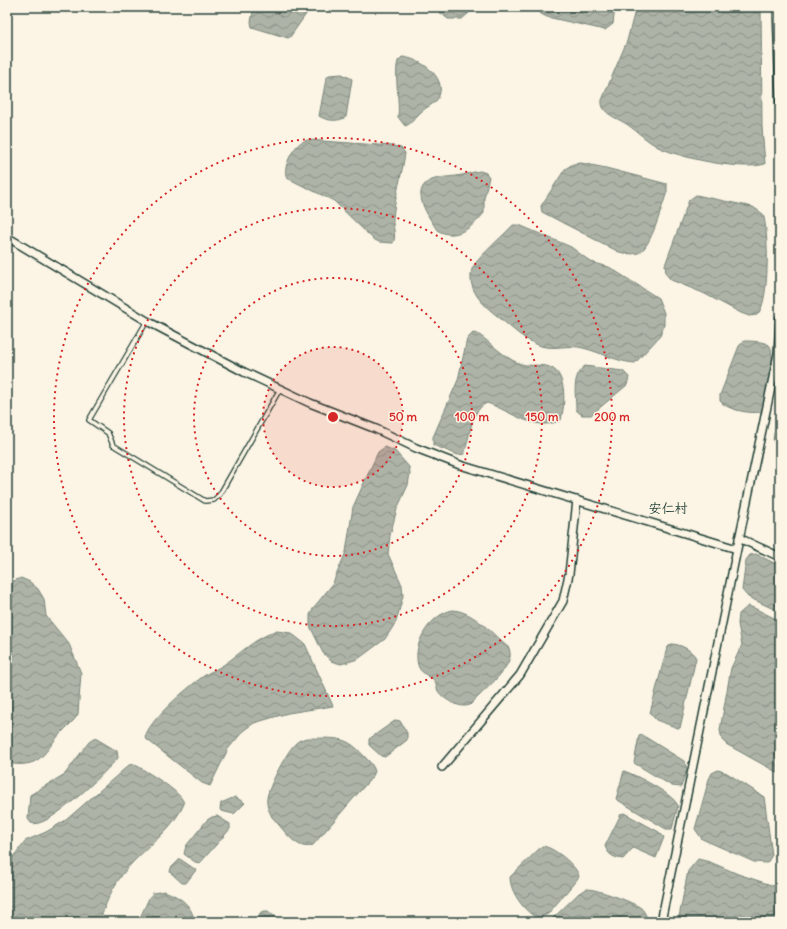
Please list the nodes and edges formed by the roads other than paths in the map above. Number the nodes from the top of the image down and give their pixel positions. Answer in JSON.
{"nodes":[{"id":1,"x":777,"y":7,"type":"edge"},
{"id":2,"x":780,"y":102,"type":"edge"},
{"id":3,"x":7,"y":237,"type":"edge"},
{"id":4,"x":780,"y":318,"type":"edge"},
{"id":5,"x":147,"y":321,"type":"junction"},
{"id":6,"x":779,"y":350,"type":"edge"},
{"id":7,"x":280,"y":389,"type":"junction"},
{"id":8,"x":577,"y":500,"type":"junction"},
{"id":9,"x":739,"y":538,"type":"junction"},
{"id":10,"x":737,"y":548,"type":"junction"},
{"id":11,"x":780,"y":557,"type":"edge"},
{"id":12,"x":442,"y":767,"type":"dead end"},
{"id":13,"x":662,"y":922,"type":"edge"}],
"edges":[{"from":1,"to":2,"type":"street"},
{"from":3,"to":5,"type":"street"},
{"from":4,"to":6,"type":"street"},
{"from":5,"to":7,"type":"street"},
{"from":5,"to":7,"type":"lane"},
{"from":6,"to":9,"type":"street"},
{"from":7,"to":8,"type":"street"},
{"from":8,"to":10,"type":"street"},
{"from":8,"to":12,"type":"street"},
{"from":9,"to":10,"type":"street"},
{"from":9,"to":11,"type":"street"},
{"from":10,"to":13,"type":"street"}]}
